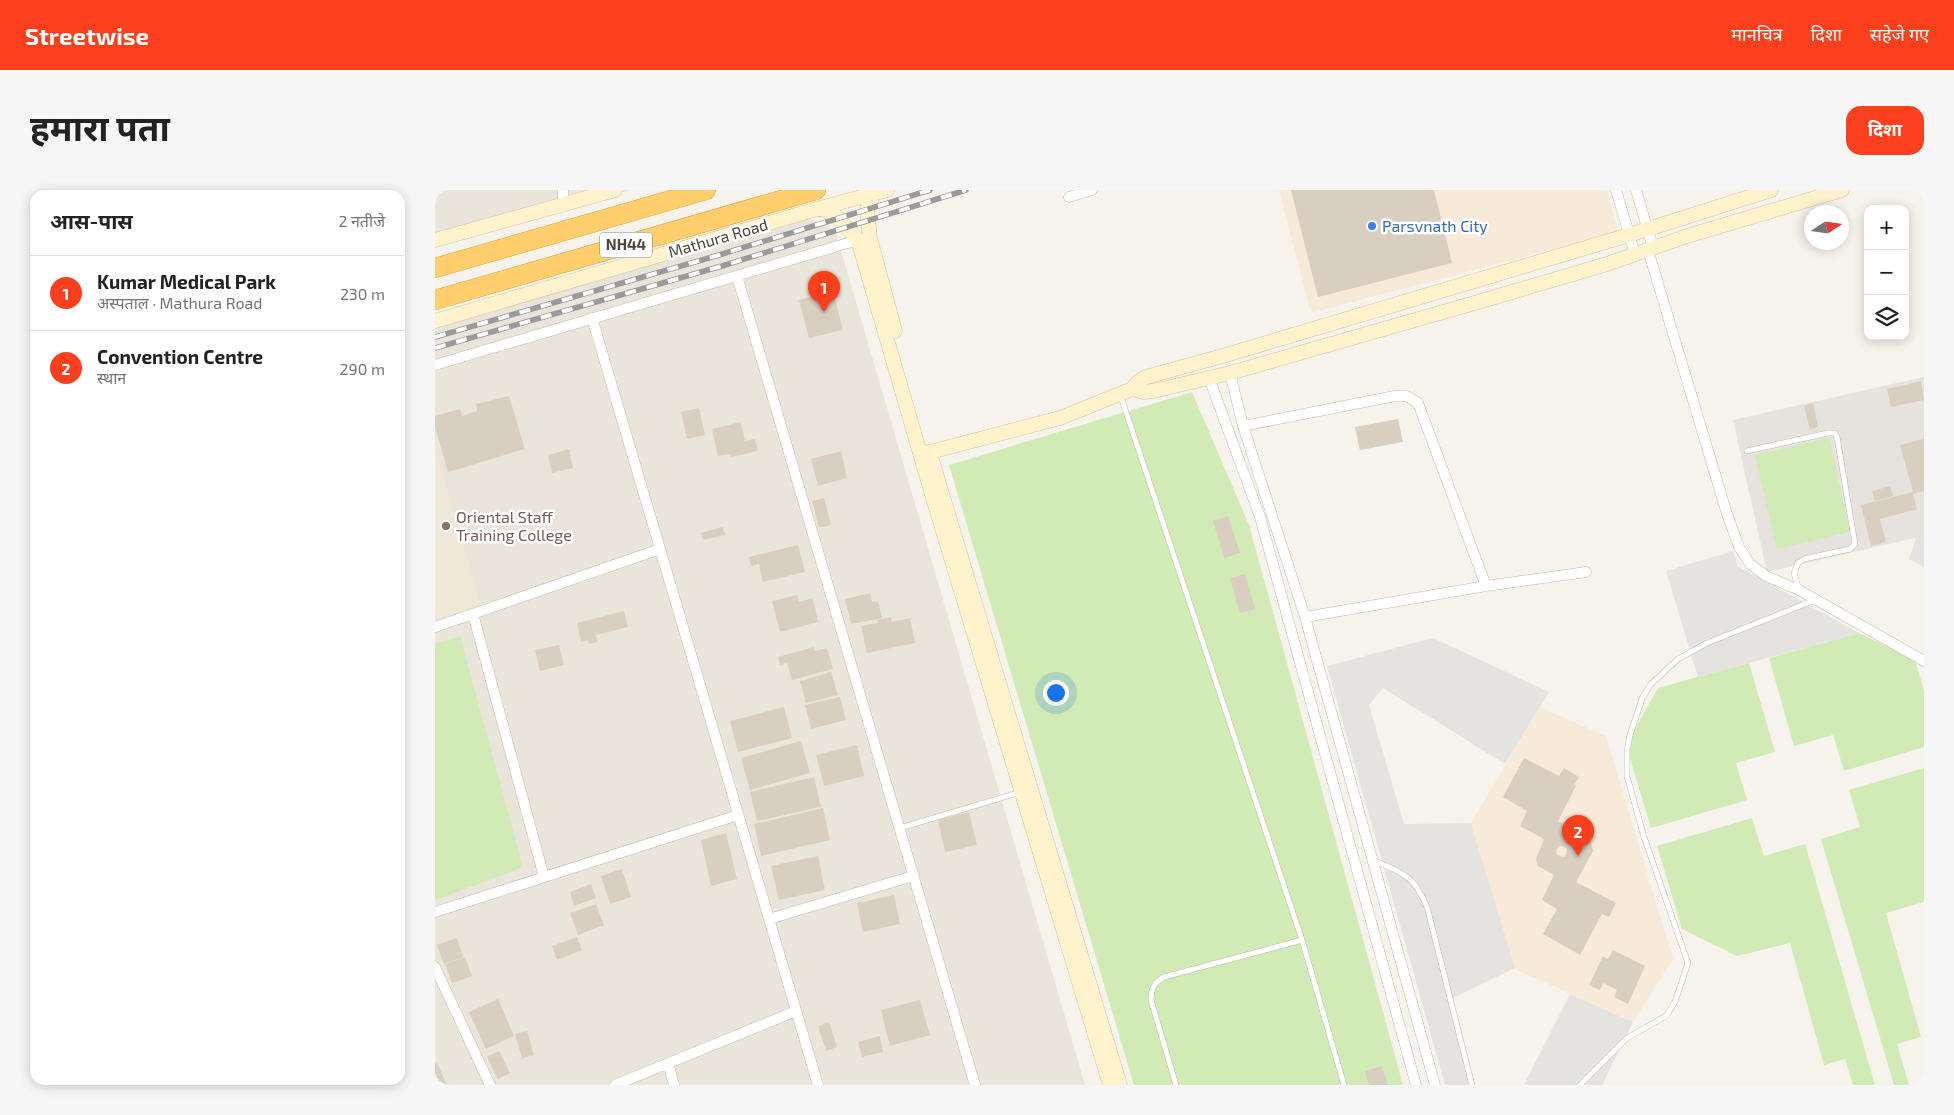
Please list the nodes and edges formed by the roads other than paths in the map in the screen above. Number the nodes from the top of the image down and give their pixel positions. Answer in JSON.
{"nodes":[{"id":1,"x":563,"y":190,"type":"edge"},
{"id":2,"x":615,"y":190,"type":"edge"},
{"id":3,"x":705,"y":190,"type":"edge"},
{"id":4,"x":1092,"y":190,"type":"edge"},
{"id":5,"x":1616,"y":190,"type":"edge"},
{"id":6,"x":1636,"y":190,"type":"edge"},
{"id":7,"x":1771,"y":190,"type":"edge"},
{"id":8,"x":1841,"y":190,"type":"edge"},
{"id":9,"x":880,"y":192,"type":"edge"},
{"id":10,"x":1069,"y":197,"type":"dead end"},
{"id":11,"x":818,"y":199,"type":"edge"},
{"id":12,"x":563,"y":205,"type":"junction"},
{"id":13,"x":1647,"y":229,"type":"junction"},
{"id":14,"x":1629,"y":235,"type":"junction"},
{"id":15,"x":435,"y":240,"type":"edge"},
{"id":16,"x":859,"y":240,"type":"junction"},
{"id":17,"x":1645,"y":251,"type":"junction"},
{"id":18,"x":435,"y":268,"type":"edge"},
{"id":19,"x":737,"y":276,"type":"junction"},
{"id":20,"x":435,"y":300,"type":"edge"},
{"id":21,"x":592,"y":318,"type":"junction"},
{"id":22,"x":435,"y":321,"type":"edge"},
{"id":23,"x":435,"y":365,"type":"edge"},
{"id":24,"x":1229,"y":373,"type":"junction"},
{"id":25,"x":1209,"y":378,"type":"junction"},
{"id":26,"x":1126,"y":391,"type":"junction"},
{"id":27,"x":1243,"y":426,"type":"junction"},
{"id":28,"x":1747,"y":451,"type":"dead end"},
{"id":29,"x":925,"y":452,"type":"junction"},
{"id":30,"x":660,"y":549,"type":"junction"},
{"id":31,"x":1585,"y":572,"type":"dead end"},
{"id":32,"x":1486,"y":586,"type":"junction"},
{"id":33,"x":1799,"y":590,"type":"junction"},
{"id":34,"x":1815,"y":600,"type":"junction"},
{"id":35,"x":473,"y":614,"type":"junction"},
{"id":36,"x":1305,"y":617,"type":"junction"},
{"id":37,"x":435,"y":627,"type":"edge"},
{"id":38,"x":1924,"y":661,"type":"edge"},
{"id":39,"x":1022,"y":792,"type":"junction"},
{"id":40,"x":739,"y":815,"type":"junction"},
{"id":41,"x":899,"y":829,"type":"junction"},
{"id":42,"x":1373,"y":860,"type":"junction"},
{"id":43,"x":913,"y":876,"type":"junction"},
{"id":44,"x":544,"y":877,"type":"junction"},
{"id":45,"x":435,"y":912,"type":"edge"},
{"id":46,"x":769,"y":919,"type":"junction"},
{"id":47,"x":1302,"y":940,"type":"junction"},
{"id":48,"x":435,"y":967,"type":"edge"},
{"id":49,"x":797,"y":1011,"type":"junction"},
{"id":50,"x":668,"y":1064,"type":"junction"},
{"id":51,"x":490,"y":1085,"type":"edge"},
{"id":52,"x":615,"y":1085,"type":"edge"},
{"id":53,"x":675,"y":1085,"type":"edge"},
{"id":54,"x":818,"y":1085,"type":"edge"},
{"id":55,"x":975,"y":1085,"type":"edge"},
{"id":56,"x":1110,"y":1085,"type":"edge"},
{"id":57,"x":1120,"y":1085,"type":"edge"},
{"id":58,"x":1176,"y":1085,"type":"edge"},
{"id":59,"x":1343,"y":1085,"type":"edge"},
{"id":60,"x":1416,"y":1085,"type":"edge"},
{"id":61,"x":1435,"y":1085,"type":"edge"},
{"id":62,"x":1472,"y":1085,"type":"edge"},
{"id":63,"x":1580,"y":1085,"type":"edge"}],
"edges":[{"from":1,"to":12,"type":"street"},
{"from":2,"to":12,"type":"street"},
{"from":3,"to":18,"type":"highway","number":"NH44"},
{"from":4,"to":10,"type":"street"},
{"from":5,"to":14,"type":"street"},
{"from":6,"to":13,"type":"street"},
{"from":7,"to":13,"type":"street"},
{"from":8,"to":17,"type":"street"},
{"from":9,"to":11,"type":"street","name":"Mathura Road"},
{"from":9,"to":29,"type":"street"},
{"from":11,"to":16,"type":"street"},
{"from":11,"to":20,"type":"highway","number":"NH44"},
{"from":11,"to":22,"type":"street","name":"Mathura Road"},
{"from":12,"to":15,"type":"street"},
{"from":13,"to":14,"type":"street"},
{"from":13,"to":17,"type":"street"},
{"from":14,"to":17,"type":"street"},
{"from":14,"to":26,"type":"street"},
{"from":16,"to":19,"type":"street"},
{"from":16,"to":29,"type":"street"},
{"from":17,"to":24,"type":"street"},
{"from":17,"to":33,"type":"street"},
{"from":19,"to":21,"type":"street"},
{"from":19,"to":41,"type":"street"},
{"from":21,"to":23,"type":"street"},
{"from":21,"to":30,"type":"street"},
{"from":24,"to":25,"type":"street"},
{"from":24,"to":27,"type":"street"},
{"from":25,"to":26,"type":"street"},
{"from":25,"to":60,"type":"street"},
{"from":26,"to":29,"type":"street"},
{"from":26,"to":47,"type":"lane"},
{"from":27,"to":32,"type":"street"},
{"from":27,"to":36,"type":"street"},
{"from":28,"to":33,"type":"lane"},
{"from":29,"to":39,"type":"street"},
{"from":29,"to":57,"type":"street"},
{"from":30,"to":35,"type":"street"},
{"from":30,"to":40,"type":"street"},
{"from":31,"to":32,"type":"street"},
{"from":32,"to":36,"type":"street"},
{"from":33,"to":34,"type":"street"},
{"from":34,"to":38,"type":"street"},
{"from":34,"to":63,"type":"lane"},
{"from":35,"to":37,"type":"street"},
{"from":35,"to":44,"type":"street"},
{"from":36,"to":42,"type":"street"},
{"from":39,"to":41,"type":"lane"},
{"from":39,"to":56,"type":"street"},
{"from":40,"to":44,"type":"street"},
{"from":40,"to":46,"type":"street"},
{"from":41,"to":43,"type":"street"},
{"from":42,"to":61,"type":"street"},
{"from":42,"to":62,"type":"lane"},
{"from":43,"to":46,"type":"street"},
{"from":43,"to":55,"type":"street"},
{"from":44,"to":45,"type":"street"},
{"from":46,"to":49,"type":"street"},
{"from":47,"to":58,"type":"lane"},
{"from":47,"to":59,"type":"lane"},
{"from":48,"to":51,"type":"street"},
{"from":49,"to":50,"type":"street"},
{"from":49,"to":54,"type":"street"},
{"from":50,"to":52,"type":"street"},
{"from":50,"to":53,"type":"street"}]}
